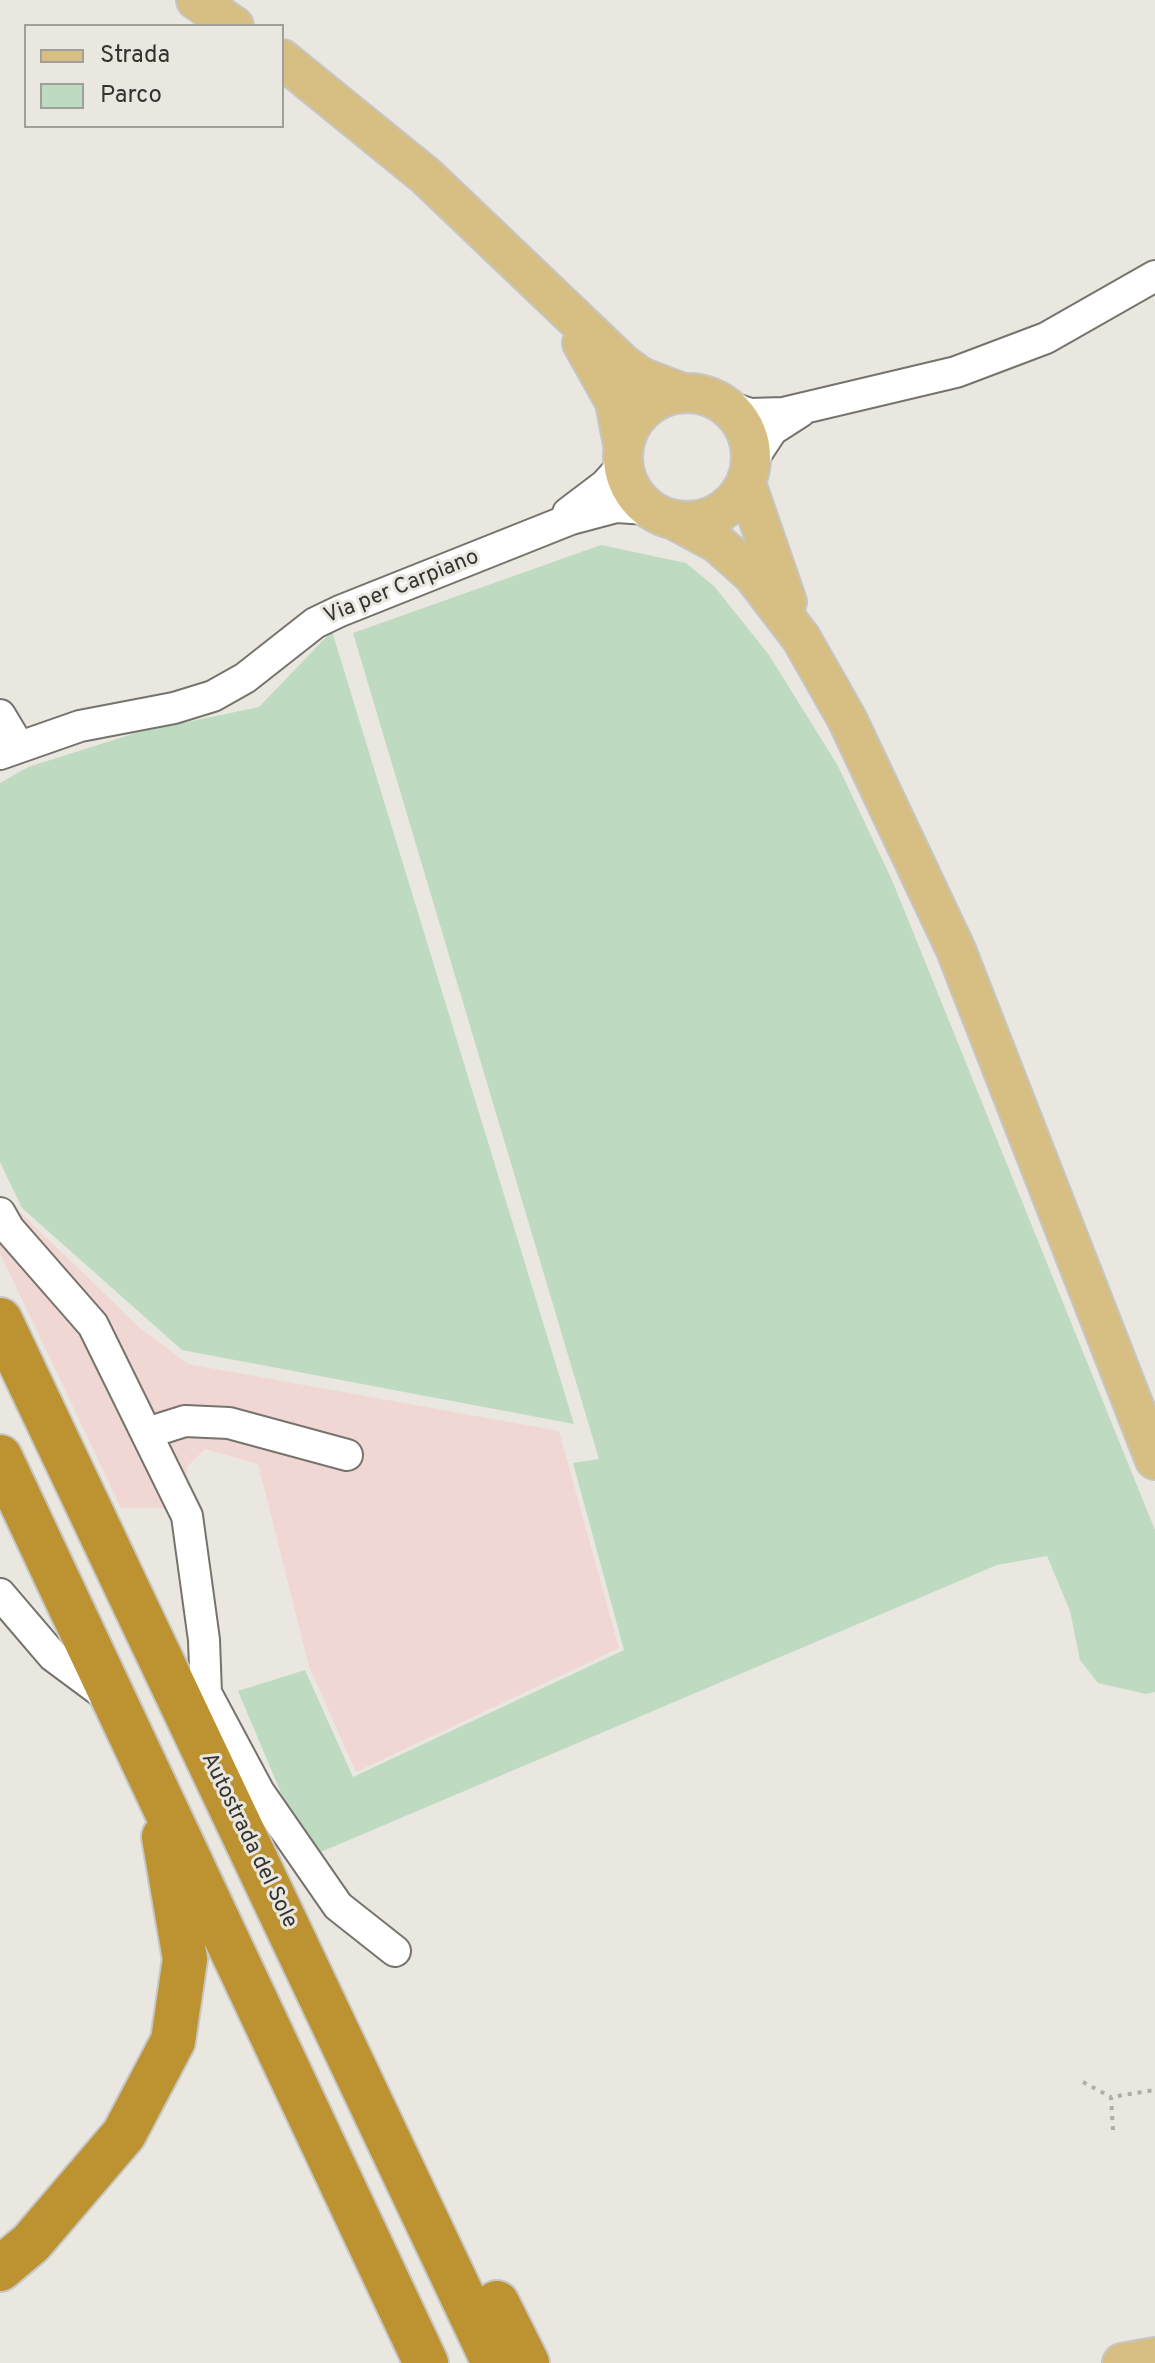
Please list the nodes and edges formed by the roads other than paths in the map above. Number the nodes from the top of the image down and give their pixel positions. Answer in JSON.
{"nodes":[{"id":1,"x":196,"y":0,"type":"edge"},
{"id":2,"x":231,"y":24,"type":"edge"},
{"id":3,"x":284,"y":61,"type":"edge"},
{"id":4,"x":1155,"y":276,"type":"edge"},
{"id":5,"x":539,"y":283,"type":"junction"},
{"id":6,"x":683,"y":393,"type":"junction"},
{"id":7,"x":724,"y":405,"type":"junction"},
{"id":8,"x":808,"y":407,"type":"junction"},
{"id":9,"x":623,"y":454,"type":"junction"},
{"id":10,"x":748,"y":472,"type":"junction"},
{"id":11,"x":662,"y":515,"type":"junction"},
{"id":12,"x":543,"y":530,"type":"junction"},
{"id":13,"x":801,"y":638,"type":"junction"},
{"id":14,"x":0,"y":715,"type":"edge"},
{"id":15,"x":9,"y":750,"type":"edge"},
{"id":16,"x":0,"y":1213,"type":"edge"},
{"id":17,"x":0,"y":1320,"type":"edge"},
{"id":18,"x":147,"y":1433,"type":"junction"},
{"id":19,"x":347,"y":1455,"type":"dead end"},
{"id":20,"x":0,"y":1457,"type":"edge"},
{"id":21,"x":1155,"y":1460,"type":"edge"},
{"id":22,"x":0,"y":1594,"type":"edge"},
{"id":23,"x":134,"y":1607,"type":"junction"},
{"id":24,"x":206,"y":1694,"type":"junction"},
{"id":25,"x":118,"y":1704,"type":"junction"},
{"id":26,"x":199,"y":1741,"type":"junction"},
{"id":27,"x":154,"y":1779,"type":"junction"},
{"id":28,"x":285,"y":1919,"type":"junction"},
{"id":29,"x":395,"y":1951,"type":"dead end"},
{"id":30,"x":0,"y":2269,"type":"edge"},
{"id":31,"x":423,"y":2356,"type":"edge"},
{"id":32,"x":1155,"y":2357,"type":"edge"},
{"id":33,"x":494,"y":2363,"type":"edge"},
{"id":34,"x":527,"y":2363,"type":"edge"},
{"id":35,"x":1122,"y":2363,"type":"edge"}],
"edges":[{"from":1,"to":2,"type":"main road"},
{"from":3,"to":5,"type":"main road"},
{"from":4,"to":8,"type":"street"},
{"from":5,"to":6,"type":"main road"},
{"from":5,"to":9,"type":"main road"},
{"from":6,"to":7,"type":"main road"},
{"from":6,"to":9,"type":"main road"},
{"from":7,"to":8,"type":"street"},
{"from":7,"to":10,"type":"main road"},
{"from":8,"to":10,"type":"street"},
{"from":9,"to":11,"type":"main road"},
{"from":9,"to":12,"type":"street","name":"Via per Carpiano"},
{"from":10,"to":11,"type":"main road"},
{"from":10,"to":13,"type":"main road"},
{"from":11,"to":12,"type":"street","name":"Via per Carpiano"},
{"from":11,"to":13,"type":"main road"},
{"from":12,"to":15,"type":"street","name":"Via per Carpiano"},
{"from":13,"to":21,"type":"main road"},
{"from":14,"to":15,"type":"street"},
{"from":16,"to":18,"type":"street"},
{"from":17,"to":23,"type":"highway","name":"Autostrada del Sole"},
{"from":18,"to":19,"type":"street"},
{"from":18,"to":24,"type":"street"},
{"from":20,"to":25,"type":"highway"},
{"from":22,"to":25,"type":"street"},
{"from":23,"to":24,"type":"street"},
{"from":23,"to":26,"type":"highway","name":"Autostrada del Sole"},
{"from":24,"to":26,"type":"street"},
{"from":24,"to":29,"type":"street"},
{"from":25,"to":27,"type":"highway"},
{"from":26,"to":28,"type":"highway","name":"Autostrada del Sole"},
{"from":27,"to":30,"type":"highway"},
{"from":27,"to":31,"type":"highway"},
{"from":28,"to":33,"type":"highway","name":"Autostrada del Sole"},
{"from":28,"to":34,"type":"highway"},
{"from":32,"to":35,"type":"main road"}]}
